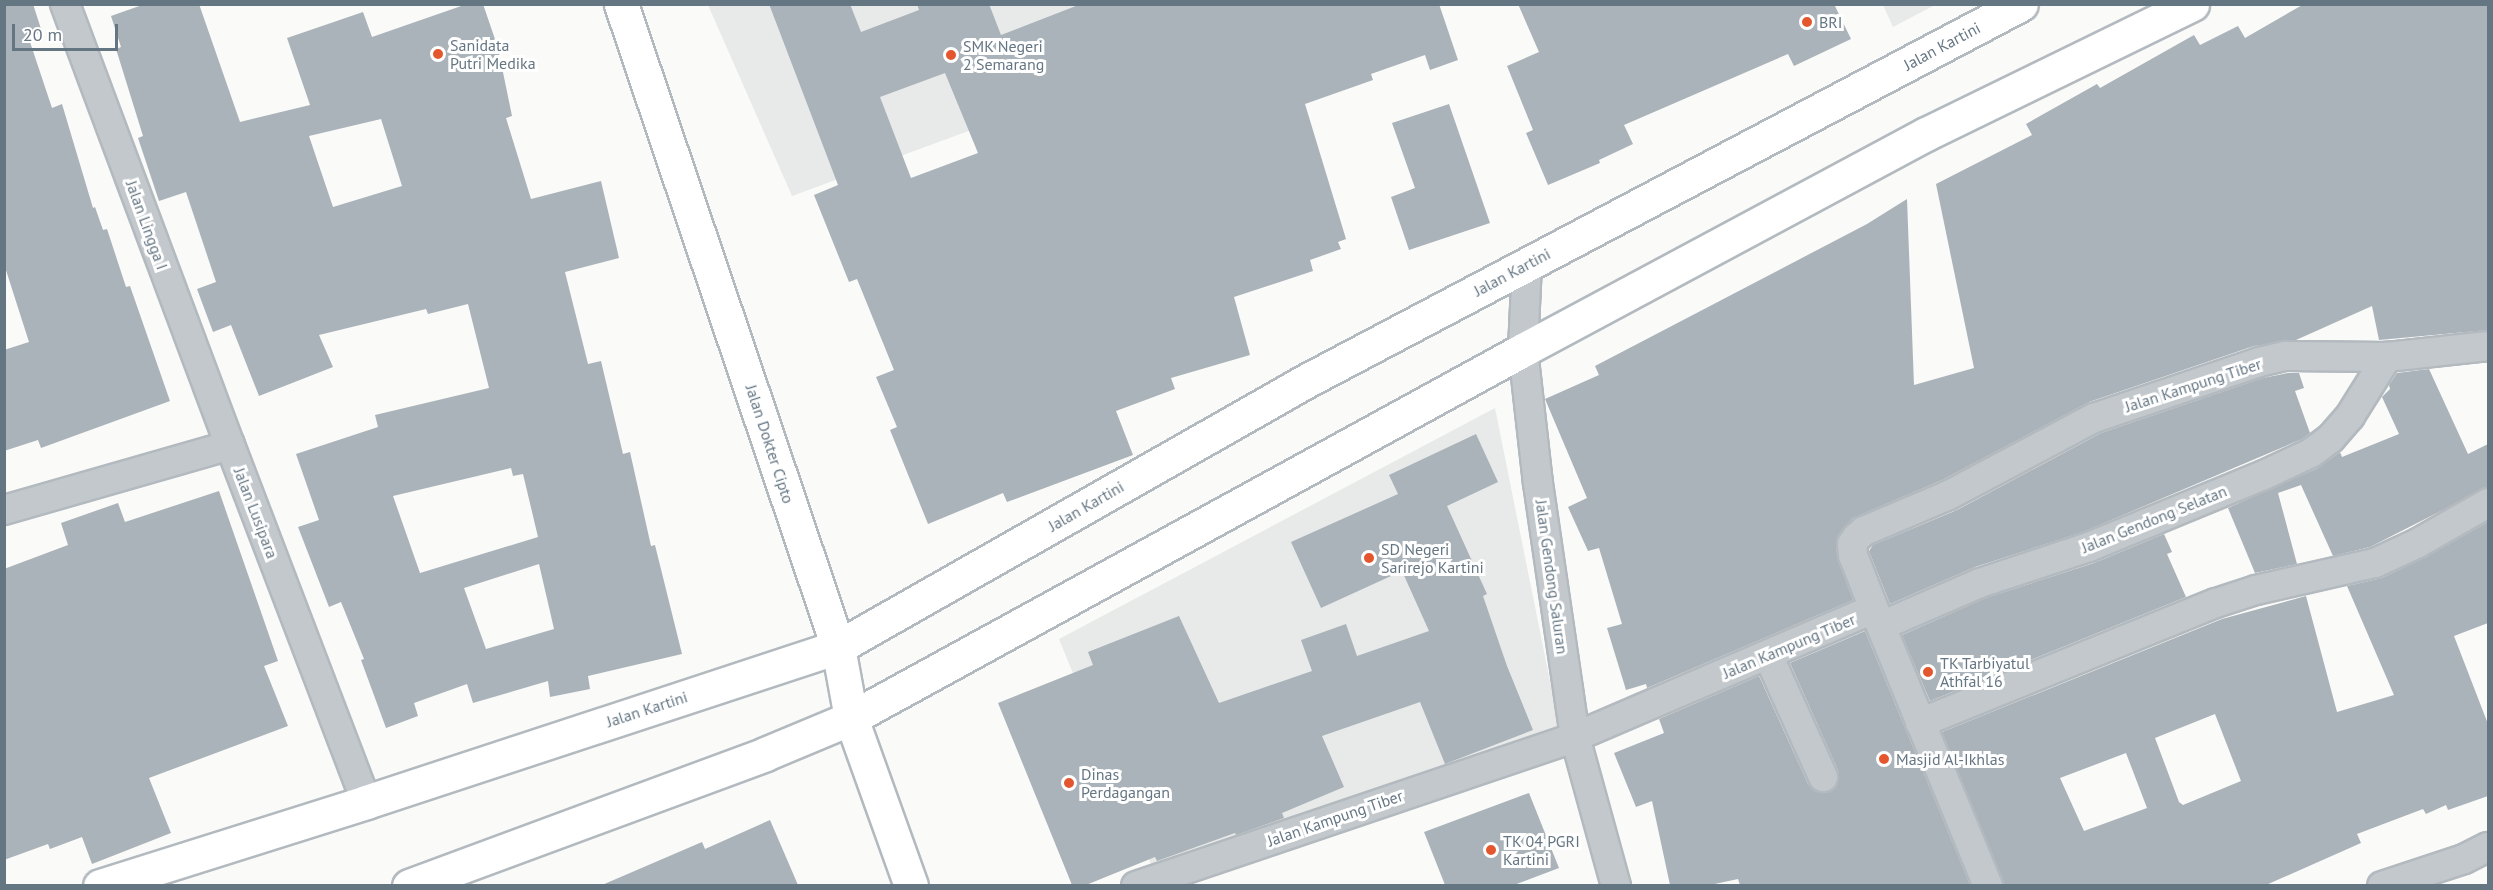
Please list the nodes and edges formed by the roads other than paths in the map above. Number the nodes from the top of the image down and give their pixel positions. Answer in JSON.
{"nodes":[{"id":1,"x":65,"y":4,"type":"edge"},
{"id":2,"x":621,"y":4,"type":"edge"},
{"id":3,"x":2021,"y":4,"type":"edge"},
{"id":4,"x":2192,"y":4,"type":"edge"},
{"id":5,"x":1527,"y":264,"type":"junction"},
{"id":6,"x":2488,"y":346,"type":"edge"},
{"id":7,"x":1523,"y":350,"type":"junction"},
{"id":8,"x":2387,"y":357,"type":"junction"},
{"id":9,"x":230,"y":445,"type":"junction"},
{"id":10,"x":2488,"y":503,"type":"edge"},
{"id":11,"x":4,"y":510,"type":"edge"},
{"id":12,"x":1877,"y":617,"type":"junction"},
{"id":13,"x":838,"y":647,"type":"junction"},
{"id":14,"x":1768,"y":655,"type":"junction"},
{"id":15,"x":851,"y":718,"type":"junction"},
{"id":16,"x":1920,"y":723,"type":"junction"},
{"id":17,"x":1575,"y":737,"type":"junction"},
{"id":18,"x":1823,"y":777,"type":"dead end"},
{"id":19,"x":366,"y":802,"type":"junction"},
{"id":20,"x":2488,"y":847,"type":"edge"},
{"id":21,"x":100,"y":885,"type":"edge"},
{"id":22,"x":409,"y":885,"type":"edge"},
{"id":23,"x":911,"y":885,"type":"edge"},
{"id":24,"x":1136,"y":885,"type":"edge"},
{"id":25,"x":1616,"y":885,"type":"edge"},
{"id":26,"x":1988,"y":885,"type":"edge"},
{"id":27,"x":2382,"y":885,"type":"edge"}],
"edges":[{"from":1,"to":9,"type":"street","name":"Jalan Lingga I"},
{"from":2,"to":13,"type":"main road","name":"Jalan Dokter Cipto"},
{"from":3,"to":5,"type":"main road","name":"Jalan Kartini"},
{"from":4,"to":7,"type":"main road"},
{"from":5,"to":7,"type":"street","name":"Jalan Gendong Saluran"},
{"from":5,"to":13,"type":"main road","name":"Jalan Kartini"},
{"from":6,"to":8,"type":"street","name":"Jalan Kampung Tiber"},
{"from":7,"to":15,"type":"main road"},
{"from":7,"to":17,"type":"street","name":"Jalan Gendong Saluran"},
{"from":8,"to":12,"type":"street","name":"Jalan Gendong Selatan"},
{"from":8,"to":12,"type":"street","name":"Jalan Kampung Tiber"},
{"from":9,"to":11,"type":"street"},
{"from":9,"to":19,"type":"street","name":"Jalan Lusipara"},
{"from":10,"to":16,"type":"street"},
{"from":12,"to":14,"type":"street","name":"Jalan Kampung Tiber"},
{"from":12,"to":16,"type":"street"},
{"from":13,"to":15,"type":"main road","name":"Jalan Dokter Cipto"},
{"from":13,"to":19,"type":"main road","name":"Jalan Kartini"},
{"from":14,"to":17,"type":"street","name":"Jalan Kampung Tiber"},
{"from":14,"to":18,"type":"street"},
{"from":15,"to":22,"type":"main road"},
{"from":15,"to":23,"type":"main road","name":"Jalan Dokter Cipto"},
{"from":16,"to":26,"type":"street"},
{"from":17,"to":24,"type":"street","name":"Jalan Kampung Tiber"},
{"from":17,"to":25,"type":"street","name":"Jalan Gendong Saluran"},
{"from":19,"to":21,"type":"main road","name":"Jalan Kartini"},
{"from":20,"to":27,"type":"street"}]}
